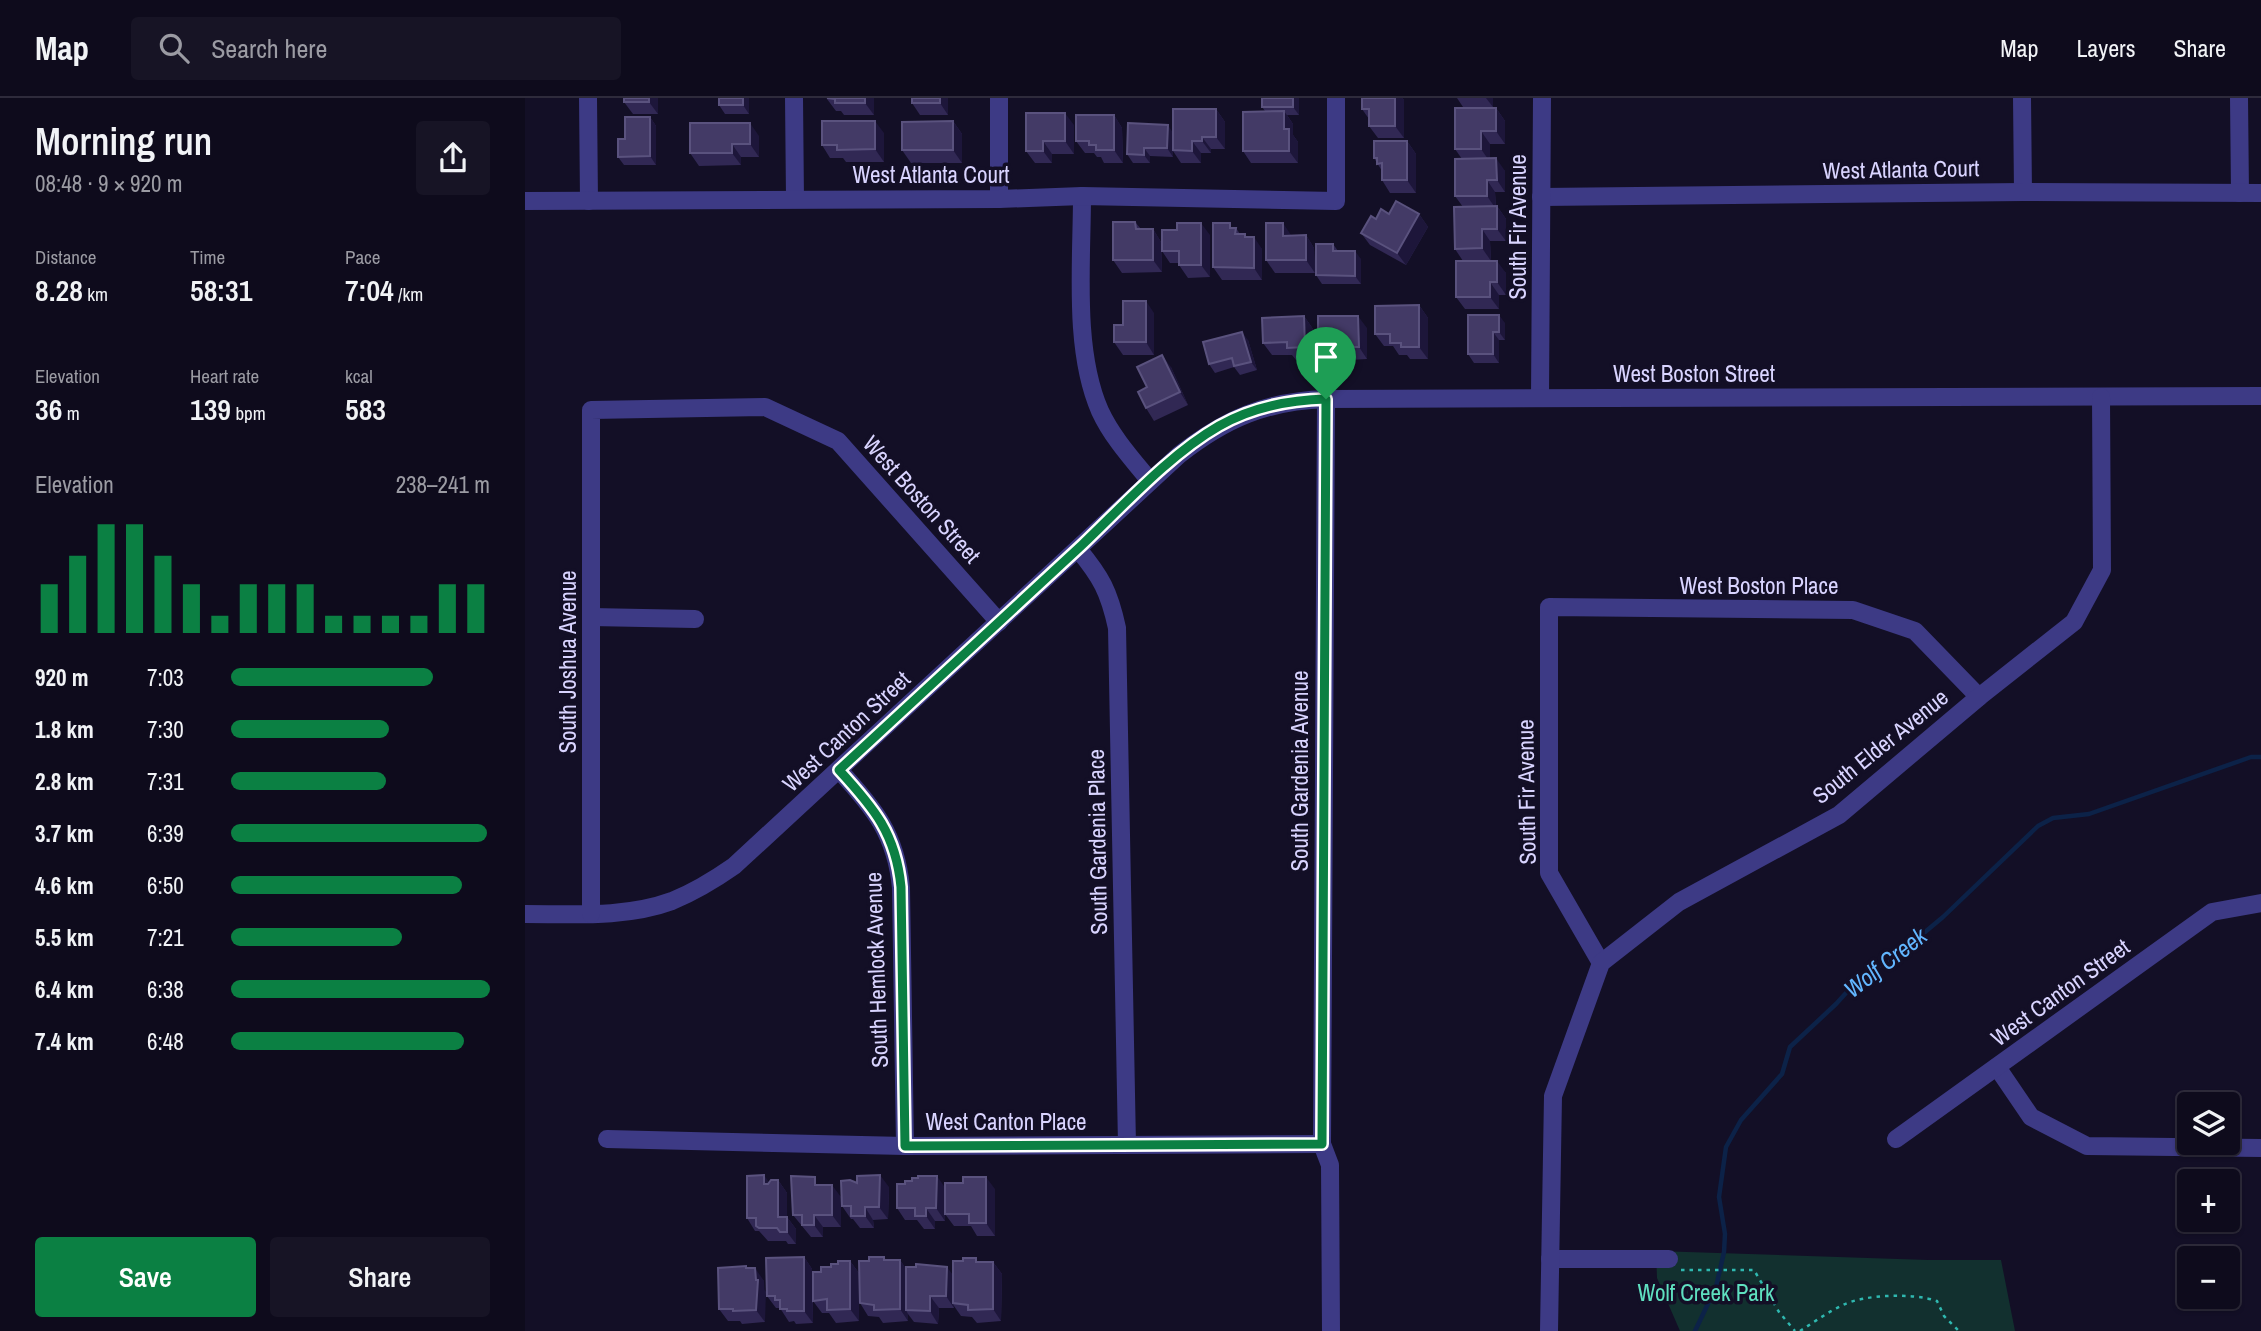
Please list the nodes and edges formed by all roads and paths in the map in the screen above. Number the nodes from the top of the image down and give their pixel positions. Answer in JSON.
{"nodes":[{"id":1,"x":588,"y":98,"type":"edge"},
{"id":2,"x":794,"y":98,"type":"edge"},
{"id":3,"x":999,"y":98,"type":"edge"},
{"id":4,"x":1336,"y":98,"type":"edge"},
{"id":5,"x":1542,"y":98,"type":"edge"},
{"id":6,"x":2022,"y":98,"type":"edge"},
{"id":7,"x":2239,"y":98,"type":"edge"},
{"id":8,"x":2023,"y":192,"type":"junction"},
{"id":9,"x":2240,"y":193,"type":"junction"},
{"id":10,"x":2261,"y":193,"type":"edge"},
{"id":11,"x":1082,"y":196,"type":"junction"},
{"id":12,"x":1541,"y":197,"type":"junction"},
{"id":13,"x":795,"y":199,"type":"junction"},
{"id":14,"x":999,"y":199,"type":"junction"},
{"id":15,"x":525,"y":201,"type":"edge"},
{"id":16,"x":589,"y":201,"type":"junction"},
{"id":17,"x":2261,"y":396,"type":"edge"},
{"id":18,"x":2101,"y":397,"type":"junction"},
{"id":19,"x":1540,"y":398,"type":"junction"},
{"id":20,"x":1326,"y":399,"type":"junction"},
{"id":21,"x":591,"y":410,"type":"joint"},
{"id":22,"x":1150,"y":481,"type":"junction"},
{"id":23,"x":1077,"y":549,"type":"junction"},
{"id":24,"x":1549,"y":607,"type":"joint"},
{"id":25,"x":591,"y":617,"type":"junction"},
{"id":26,"x":695,"y":619,"type":"dead end"},
{"id":27,"x":999,"y":622,"type":"junction"},
{"id":28,"x":1979,"y":697,"type":"junction"},
{"id":29,"x":839,"y":770,"type":"junction"},
{"id":30,"x":2261,"y":903,"type":"edge"},
{"id":31,"x":525,"y":914,"type":"edge"},
{"id":32,"x":591,"y":914,"type":"junction"},
{"id":33,"x":1601,"y":962,"type":"junction"},
{"id":34,"x":1997,"y":1067,"type":"junction"},
{"id":35,"x":607,"y":1139,"type":"dead end"},
{"id":36,"x":1896,"y":1139,"type":"dead end"},
{"id":37,"x":1322,"y":1144,"type":"junction"},
{"id":38,"x":1126,"y":1145,"type":"junction"},
{"id":39,"x":905,"y":1146,"type":"junction"},
{"id":40,"x":2261,"y":1148,"type":"edge"},
{"id":41,"x":1550,"y":1259,"type":"junction"},
{"id":42,"x":1669,"y":1259,"type":"dead end"},
{"id":43,"x":1684,"y":1270,"type":"dead end"},
{"id":44,"x":1331,"y":1331,"type":"edge"},
{"id":45,"x":1549,"y":1331,"type":"edge"},
{"id":46,"x":1798,"y":1331,"type":"edge"},
{"id":47,"x":1959,"y":1331,"type":"edge"}],
"edges":[{"from":1,"to":16,"type":"street"},
{"from":2,"to":13,"type":"street"},
{"from":3,"to":14,"type":"street"},
{"from":4,"to":11,"type":"street","name":"West Atlanta Court"},
{"from":5,"to":12,"type":"street","name":"South Fir Avenue"},
{"from":6,"to":8,"type":"street"},
{"from":7,"to":9,"type":"street"},
{"from":8,"to":9,"type":"street","name":"West Atlanta Court"},
{"from":8,"to":12,"type":"street","name":"West Atlanta Court"},
{"from":9,"to":10,"type":"street","name":"West Atlanta Court"},
{"from":11,"to":14,"type":"street","name":"West Atlanta Court"},
{"from":11,"to":22,"type":"street"},
{"from":12,"to":19,"type":"street","name":"South Fir Avenue"},
{"from":13,"to":14,"type":"street","name":"West Atlanta Court"},
{"from":13,"to":16,"type":"street","name":"West Atlanta Court"},
{"from":15,"to":16,"type":"street","name":"West Atlanta Court"},
{"from":17,"to":18,"type":"street","name":"West Boston Street"},
{"from":18,"to":19,"type":"street","name":"West Boston Street"},
{"from":18,"to":28,"type":"street","name":"South Elder Avenue"},
{"from":19,"to":20,"type":"street","name":"West Boston Street"},
{"from":20,"to":22,"type":"street","name":"West Boston Street"},
{"from":20,"to":37,"type":"street","name":"South Gardenia Avenue"},
{"from":21,"to":25,"type":"street","name":"South Joshua Avenue"},
{"from":21,"to":27,"type":"street","name":"West Boston Street"},
{"from":22,"to":23,"type":"street","name":"West Canton Street"},
{"from":23,"to":27,"type":"street","name":"West Canton Street"},
{"from":23,"to":38,"type":"street","name":"South Gardenia Place"},
{"from":24,"to":28,"type":"street","name":"West Boston Place"},
{"from":24,"to":33,"type":"street","name":"South Fir Avenue"},
{"from":25,"to":26,"type":"street"},
{"from":25,"to":32,"type":"street","name":"South Joshua Avenue"},
{"from":27,"to":29,"type":"street","name":"West Canton Street"},
{"from":28,"to":33,"type":"street","name":"South Elder Avenue"},
{"from":29,"to":32,"type":"street","name":"West Canton Street"},
{"from":29,"to":39,"type":"street","name":"South Hemlock Avenue"},
{"from":30,"to":34,"type":"street","name":"West Canton Street"},
{"from":31,"to":32,"type":"street","name":"West Canton Street"},
{"from":33,"to":41,"type":"street"},
{"from":34,"to":36,"type":"street","name":"West Canton Street"},
{"from":34,"to":40,"type":"street"},
{"from":35,"to":39,"type":"street","name":"West Canton Place"},
{"from":37,"to":38,"type":"street","name":"West Canton Place"},
{"from":37,"to":44,"type":"street","name":"South Gardenia Avenue"},
{"from":38,"to":39,"type":"street","name":"West Canton Place"},
{"from":41,"to":42,"type":"street"},
{"from":41,"to":45,"type":"street"},
{"from":43,"to":46,"type":"path"},
{"from":46,"to":47,"type":"path"}]}
